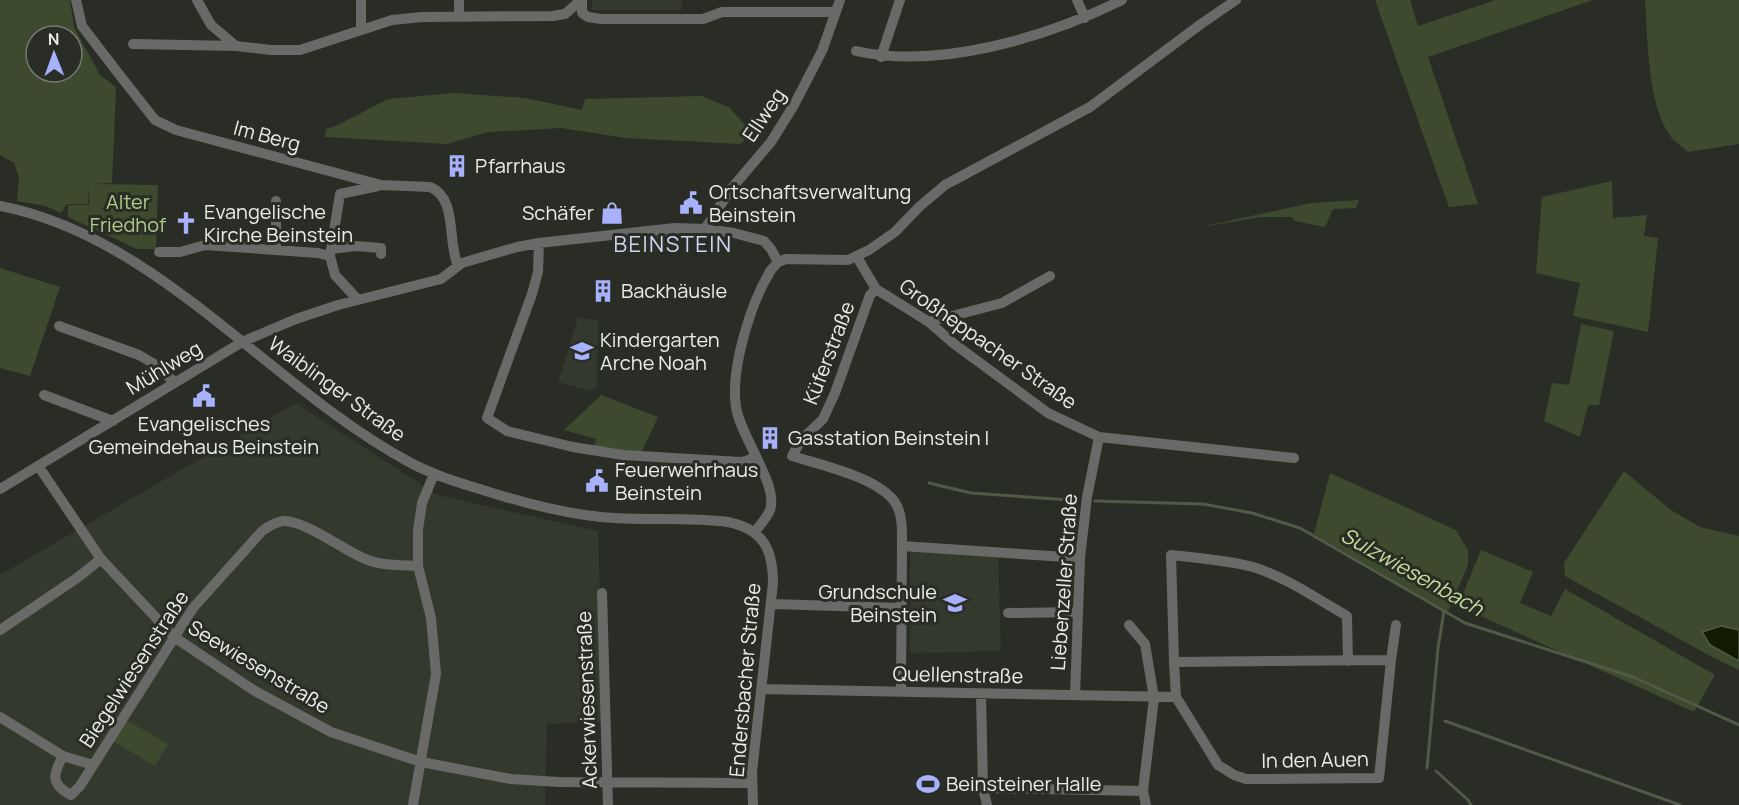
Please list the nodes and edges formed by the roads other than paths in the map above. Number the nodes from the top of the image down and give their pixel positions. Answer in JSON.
{"nodes":[{"id":1,"x":76,"y":0,"type":"edge"},
{"id":2,"x":197,"y":0,"type":"edge"},
{"id":3,"x":362,"y":0,"type":"edge"},
{"id":4,"x":459,"y":0,"type":"edge"},
{"id":5,"x":582,"y":0,"type":"edge"},
{"id":6,"x":840,"y":0,"type":"edge"},
{"id":7,"x":900,"y":0,"type":"edge"},
{"id":8,"x":1077,"y":0,"type":"edge"},
{"id":9,"x":1122,"y":0,"type":"edge"},
{"id":10,"x":1236,"y":0,"type":"edge"},
{"id":11,"x":836,"y":12,"type":"junction"},
{"id":12,"x":459,"y":17,"type":"junction"},
{"id":13,"x":1085,"y":18,"type":"junction"},
{"id":14,"x":361,"y":29,"type":"junction"},
{"id":15,"x":133,"y":44,"type":"dead end"},
{"id":16,"x":236,"y":46,"type":"junction"},
{"id":17,"x":856,"y":51,"type":"dead end"},
{"id":18,"x":881,"y":57,"type":"junction"},
{"id":19,"x":381,"y":185,"type":"junction"},
{"id":20,"x":276,"y":201,"type":"dead end"},
{"id":21,"x":0,"y":206,"type":"edge"},
{"id":22,"x":705,"y":229,"type":"junction"},
{"id":23,"x":539,"y":243,"type":"junction"},
{"id":24,"x":276,"y":250,"type":"junction"},
{"id":25,"x":159,"y":252,"type":"dead end"},
{"id":26,"x":331,"y":253,"type":"junction"},
{"id":27,"x":381,"y":254,"type":"dead end"},
{"id":28,"x":857,"y":257,"type":"junction"},
{"id":29,"x":778,"y":262,"type":"junction"},
{"id":30,"x":458,"y":265,"type":"junction"},
{"id":31,"x":1050,"y":276,"type":"dead end"},
{"id":32,"x":876,"y":289,"type":"junction"},
{"id":33,"x":358,"y":300,"type":"junction"},
{"id":34,"x":930,"y":322,"type":"junction"},
{"id":35,"x":59,"y":326,"type":"dead end"},
{"id":36,"x":242,"y":342,"type":"junction"},
{"id":37,"x":174,"y":382,"type":"junction"},
{"id":38,"x":44,"y":395,"type":"dead end"},
{"id":39,"x":113,"y":421,"type":"junction"},
{"id":40,"x":1099,"y":437,"type":"junction"},
{"id":41,"x":755,"y":456,"type":"junction"},
{"id":42,"x":1293,"y":458,"type":"dead end"},
{"id":43,"x":39,"y":467,"type":"junction"},
{"id":44,"x":434,"y":474,"type":"junction"},
{"id":45,"x":0,"y":489,"type":"edge"},
{"id":46,"x":754,"y":533,"type":"junction"},
{"id":47,"x":902,"y":546,"type":"junction"},
{"id":48,"x":1080,"y":558,"type":"junction"},
{"id":49,"x":101,"y":559,"type":"junction"},
{"id":50,"x":418,"y":566,"type":"junction"},
{"id":51,"x":602,"y":593,"type":"dead end"},
{"id":52,"x":772,"y":604,"type":"junction"},
{"id":53,"x":902,"y":608,"type":"junction"},
{"id":54,"x":1078,"y":612,"type":"junction"},
{"id":55,"x":1008,"y":613,"type":"dead end"},
{"id":56,"x":1129,"y":625,"type":"dead end"},
{"id":57,"x":1396,"y":625,"type":"dead end"},
{"id":58,"x":0,"y":630,"type":"edge"},
{"id":59,"x":174,"y":637,"type":"junction"},
{"id":60,"x":1348,"y":660,"type":"junction"},
{"id":61,"x":1391,"y":660,"type":"junction"},
{"id":62,"x":1174,"y":662,"type":"junction"},
{"id":63,"x":761,"y":689,"type":"junction"},
{"id":64,"x":901,"y":692,"type":"junction"},
{"id":65,"x":981,"y":694,"type":"junction"},
{"id":66,"x":1075,"y":695,"type":"junction"},
{"id":67,"x":1176,"y":697,"type":"junction"},
{"id":68,"x":1154,"y":698,"type":"junction"},
{"id":69,"x":0,"y":717,"type":"edge"},
{"id":70,"x":63,"y":756,"type":"junction"},
{"id":71,"x":421,"y":762,"type":"junction"},
{"id":72,"x":93,"y":765,"type":"junction"},
{"id":73,"x":608,"y":782,"type":"junction"},
{"id":74,"x":752,"y":783,"type":"junction"},
{"id":75,"x":983,"y":788,"type":"junction"},
{"id":76,"x":1143,"y":791,"type":"junction"},
{"id":77,"x":413,"y":805,"type":"edge"},
{"id":78,"x":609,"y":805,"type":"edge"},
{"id":79,"x":753,"y":805,"type":"edge"},
{"id":80,"x":987,"y":805,"type":"edge"},
{"id":81,"x":1146,"y":805,"type":"edge"}],
"edges":[{"from":1,"to":19,"type":"street","name":"Im Berg"},
{"from":2,"to":16,"type":"street"},
{"from":3,"to":14,"type":"street"},
{"from":4,"to":12,"type":"street"},
{"from":5,"to":11,"type":"street"},
{"from":5,"to":12,"type":"street"},
{"from":6,"to":11,"type":"street","name":"Ellweg"},
{"from":7,"to":18,"type":"street"},
{"from":8,"to":13,"type":"street"},
{"from":9,"to":13,"type":"street"},
{"from":10,"to":28,"type":"street"},
{"from":11,"to":22,"type":"street","name":"Ellweg"},
{"from":12,"to":14,"type":"street"},
{"from":13,"to":18,"type":"street"},
{"from":14,"to":16,"type":"street"},
{"from":15,"to":16,"type":"street"},
{"from":17,"to":18,"type":"street"},
{"from":19,"to":26,"type":"street"},
{"from":19,"to":30,"type":"street","name":"Im Berg"},
{"from":20,"to":24,"type":"street"},
{"from":21,"to":36,"type":"street","name":"Waiblinger Straße"},
{"from":22,"to":23,"type":"street"},
{"from":22,"to":29,"type":"street"},
{"from":23,"to":30,"type":"street"},
{"from":23,"to":41,"type":"street"},
{"from":24,"to":25,"type":"street"},
{"from":24,"to":26,"type":"street"},
{"from":26,"to":27,"type":"street"},
{"from":26,"to":33,"type":"street"},
{"from":28,"to":29,"type":"street"},
{"from":28,"to":32,"type":"street","name":"Großheppacher Straße"},
{"from":29,"to":41,"type":"street"},
{"from":30,"to":33,"type":"street"},
{"from":31,"to":34,"type":"street"},
{"from":32,"to":34,"type":"street","name":"Großheppacher Straße"},
{"from":32,"to":47,"type":"street","name":"Küferstraße"},
{"from":33,"to":36,"type":"street","name":"Mühlweg"},
{"from":34,"to":40,"type":"street","name":"Großheppacher Straße"},
{"from":35,"to":37,"type":"street"},
{"from":36,"to":37,"type":"street","name":"Mühlweg"},
{"from":36,"to":44,"type":"street","name":"Waiblinger Straße"},
{"from":37,"to":39,"type":"street","name":"Mühlweg"},
{"from":38,"to":39,"type":"street"},
{"from":39,"to":43,"type":"street","name":"Mühlweg"},
{"from":40,"to":42,"type":"street","name":"Großheppacher Straße"},
{"from":40,"to":48,"type":"street","name":"Liebenzeller Straße"},
{"from":41,"to":46,"type":"street"},
{"from":43,"to":45,"type":"street","name":"Mühlweg"},
{"from":43,"to":49,"type":"street","name":"Seewiesenstraße"},
{"from":44,"to":46,"type":"street","name":"Waiblinger Straße"},
{"from":44,"to":50,"type":"street"},
{"from":46,"to":52,"type":"street","name":"Endersbacher Straße"},
{"from":47,"to":48,"type":"street"},
{"from":47,"to":53,"type":"street"},
{"from":48,"to":54,"type":"street","name":"Liebenzeller Straße"},
{"from":49,"to":58,"type":"street"},
{"from":49,"to":59,"type":"street","name":"Seewiesenstraße"},
{"from":50,"to":59,"type":"street","name":"Biegelwiesenstraße"},
{"from":50,"to":71,"type":"street"},
{"from":51,"to":73,"type":"street","name":"Ackerwiesenstraße"},
{"from":52,"to":53,"type":"street"},
{"from":52,"to":63,"type":"street","name":"Endersbacher Straße"},
{"from":53,"to":64,"type":"street"},
{"from":54,"to":55,"type":"street"},
{"from":54,"to":66,"type":"street","name":"Liebenzeller Straße"},
{"from":56,"to":68,"type":"street"},
{"from":57,"to":61,"type":"street"},
{"from":59,"to":71,"type":"street","name":"Seewiesenstraße"},
{"from":59,"to":72,"type":"street","name":"Biegelwiesenstraße"},
{"from":60,"to":61,"type":"street"},
{"from":60,"to":62,"type":"street"},
{"from":60,"to":62,"type":"street","name":"In den Auen"},
{"from":61,"to":67,"type":"street","name":"In den Auen"},
{"from":62,"to":67,"type":"street","name":"In den Auen"},
{"from":63,"to":64,"type":"street","name":"Quellenstraße"},
{"from":63,"to":74,"type":"street","name":"Endersbacher Straße"},
{"from":64,"to":65,"type":"street","name":"Quellenstraße"},
{"from":65,"to":66,"type":"street","name":"Quellenstraße"},
{"from":65,"to":75,"type":"street"},
{"from":66,"to":68,"type":"street","name":"Quellenstraße"},
{"from":67,"to":68,"type":"street"},
{"from":68,"to":76,"type":"street"},
{"from":69,"to":70,"type":"street"},
{"from":70,"to":72,"type":"street"},
{"from":70,"to":72,"type":"street","name":"Biegelwiesenstraße"},
{"from":71,"to":73,"type":"street","name":"Seewiesenstraße"},
{"from":71,"to":77,"type":"street"},
{"from":73,"to":74,"type":"street","name":"Seewiesenstraße"},
{"from":73,"to":78,"type":"street","name":"Ackerwiesenstraße"},
{"from":74,"to":79,"type":"street","name":"Endersbacher Straße"},
{"from":75,"to":76,"type":"street"},
{"from":75,"to":80,"type":"street"},
{"from":76,"to":81,"type":"street"}]}
